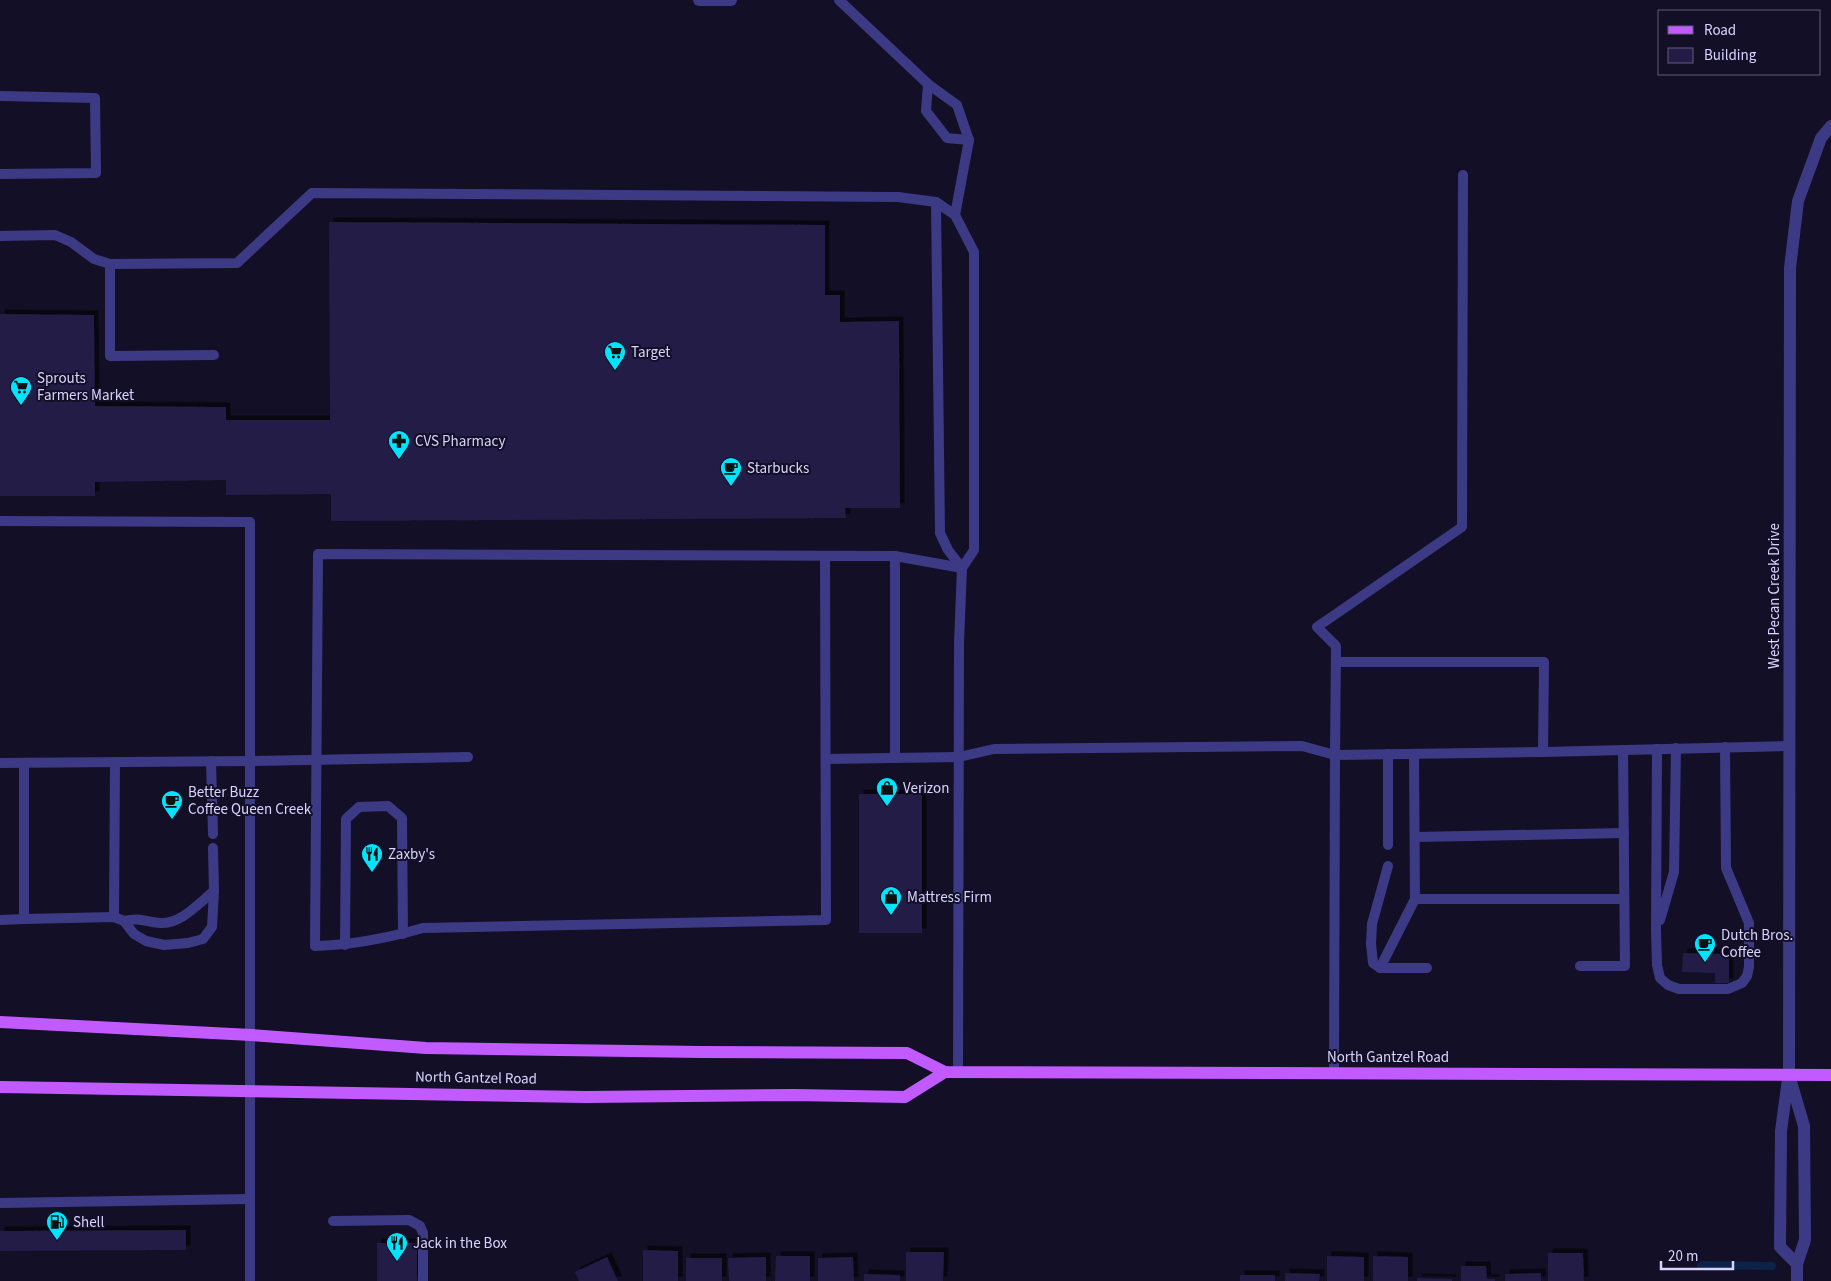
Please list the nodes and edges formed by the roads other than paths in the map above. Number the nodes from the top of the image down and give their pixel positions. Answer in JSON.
{"nodes":[{"id":1,"x":699,"y":0,"type":"edge"},
{"id":2,"x":731,"y":0,"type":"edge"},
{"id":3,"x":839,"y":0,"type":"edge"},
{"id":4,"x":928,"y":84,"type":"junction"},
{"id":5,"x":0,"y":96,"type":"edge"},
{"id":6,"x":1831,"y":126,"type":"edge"},
{"id":7,"x":969,"y":140,"type":"junction"},
{"id":8,"x":0,"y":174,"type":"edge"},
{"id":9,"x":1463,"y":175,"type":"dead end"},
{"id":10,"x":936,"y":202,"type":"junction"},
{"id":11,"x":955,"y":215,"type":"junction"},
{"id":12,"x":0,"y":236,"type":"edge"},
{"id":13,"x":110,"y":264,"type":"junction"},
{"id":14,"x":214,"y":355,"type":"dead end"},
{"id":15,"x":0,"y":522,"type":"edge"},
{"id":16,"x":826,"y":556,"type":"junction"},
{"id":17,"x":895,"y":556,"type":"junction"},
{"id":18,"x":962,"y":568,"type":"junction"},
{"id":19,"x":1336,"y":662,"type":"junction"},
{"id":20,"x":1790,"y":746,"type":"junction"},
{"id":21,"x":1725,"y":747,"type":"junction"},
{"id":22,"x":1676,"y":748,"type":"junction"},
{"id":23,"x":1658,"y":749,"type":"junction"},
{"id":24,"x":1623,"y":750,"type":"junction"},
{"id":25,"x":1543,"y":752,"type":"junction"},
{"id":26,"x":1388,"y":754,"type":"junction"},
{"id":27,"x":1414,"y":754,"type":"junction"},
{"id":28,"x":1335,"y":755,"type":"junction"},
{"id":29,"x":468,"y":757,"type":"dead end"},
{"id":30,"x":959,"y":757,"type":"junction"},
{"id":31,"x":895,"y":758,"type":"junction"},
{"id":32,"x":315,"y":760,"type":"junction"},
{"id":33,"x":826,"y":760,"type":"junction"},
{"id":34,"x":250,"y":761,"type":"junction"},
{"id":35,"x":115,"y":762,"type":"junction"},
{"id":36,"x":211,"y":762,"type":"junction"},
{"id":37,"x":0,"y":763,"type":"edge"},
{"id":38,"x":24,"y":763,"type":"junction"},
{"id":39,"x":1624,"y":833,"type":"junction"},
{"id":40,"x":213,"y":834,"type":"dead end"},
{"id":41,"x":1415,"y":837,"type":"junction"},
{"id":42,"x":1388,"y":845,"type":"dead end"},
{"id":43,"x":213,"y":848,"type":"dead end"},
{"id":44,"x":1388,"y":866,"type":"dead end"},
{"id":45,"x":214,"y":891,"type":"junction"},
{"id":46,"x":1415,"y":899,"type":"junction"},
{"id":47,"x":1624,"y":899,"type":"junction"},
{"id":48,"x":114,"y":917,"type":"junction"},
{"id":49,"x":24,"y":919,"type":"junction"},
{"id":50,"x":0,"y":920,"type":"edge"},
{"id":51,"x":124,"y":921,"type":"junction"},
{"id":52,"x":1656,"y":930,"type":"junction"},
{"id":53,"x":403,"y":934,"type":"junction"},
{"id":54,"x":345,"y":945,"type":"junction"},
{"id":55,"x":1580,"y":966,"type":"dead end"},
{"id":56,"x":1380,"y":968,"type":"junction"},
{"id":57,"x":1427,"y":968,"type":"dead end"},
{"id":58,"x":0,"y":1022,"type":"edge"},
{"id":59,"x":251,"y":1035,"type":"junction"},
{"id":60,"x":951,"y":1072,"type":"junction"},
{"id":61,"x":1334,"y":1073,"type":"junction"},
{"id":62,"x":1789,"y":1075,"type":"junction"},
{"id":63,"x":1831,"y":1075,"type":"edge"},
{"id":64,"x":0,"y":1087,"type":"edge"},
{"id":65,"x":250,"y":1091,"type":"junction"},
{"id":66,"x":250,"y":1199,"type":"junction"},
{"id":67,"x":0,"y":1203,"type":"edge"},
{"id":68,"x":333,"y":1221,"type":"dead end"},
{"id":69,"x":1797,"y":1264,"type":"junction"},
{"id":70,"x":250,"y":1281,"type":"edge"},
{"id":71,"x":423,"y":1281,"type":"edge"},
{"id":72,"x":1797,"y":1281,"type":"edge"}],
"edges":[{"from":1,"to":2,"type":"street"},
{"from":3,"to":4,"type":"lane"},
{"from":4,"to":7,"type":"lane"},
{"from":4,"to":7,"type":"lane"},
{"from":5,"to":8,"type":"lane"},
{"from":6,"to":20,"type":"street","name":"West Pecan Creek Drive"},
{"from":7,"to":11,"type":"lane"},
{"from":9,"to":19,"type":"lane"},
{"from":10,"to":11,"type":"lane"},
{"from":10,"to":13,"type":"lane"},
{"from":10,"to":18,"type":"lane"},
{"from":11,"to":18,"type":"lane"},
{"from":12,"to":13,"type":"lane"},
{"from":13,"to":14,"type":"lane"},
{"from":15,"to":34,"type":"lane"},
{"from":16,"to":17,"type":"lane"},
{"from":16,"to":32,"type":"lane"},
{"from":16,"to":33,"type":"lane"},
{"from":17,"to":18,"type":"lane"},
{"from":17,"to":31,"type":"lane"},
{"from":18,"to":30,"type":"lane"},
{"from":19,"to":25,"type":"lane"},
{"from":19,"to":28,"type":"lane"},
{"from":20,"to":21,"type":"lane"},
{"from":20,"to":62,"type":"street","name":"West Pecan Creek Drive"},
{"from":21,"to":22,"type":"lane"},
{"from":21,"to":52,"type":"lane"},
{"from":22,"to":23,"type":"lane"},
{"from":22,"to":52,"type":"lane"},
{"from":23,"to":24,"type":"lane"},
{"from":23,"to":52,"type":"lane"},
{"from":24,"to":25,"type":"lane"},
{"from":24,"to":39,"type":"lane"},
{"from":25,"to":27,"type":"lane"},
{"from":26,"to":27,"type":"lane"},
{"from":26,"to":28,"type":"lane"},
{"from":26,"to":42,"type":"lane"},
{"from":27,"to":41,"type":"lane"},
{"from":28,"to":30,"type":"lane"},
{"from":28,"to":61,"type":"lane"},
{"from":29,"to":32,"type":"lane"},
{"from":30,"to":31,"type":"lane"},
{"from":30,"to":60,"type":"lane"},
{"from":31,"to":33,"type":"lane"},
{"from":32,"to":34,"type":"lane"},
{"from":32,"to":54,"type":"lane"},
{"from":33,"to":53,"type":"lane"},
{"from":34,"to":36,"type":"lane"},
{"from":34,"to":59,"type":"lane"},
{"from":35,"to":36,"type":"lane"},
{"from":35,"to":38,"type":"lane"},
{"from":35,"to":48,"type":"lane"},
{"from":36,"to":40,"type":"lane"},
{"from":37,"to":38,"type":"lane"},
{"from":38,"to":49,"type":"lane"},
{"from":39,"to":41,"type":"lane"},
{"from":39,"to":47,"type":"lane"},
{"from":41,"to":46,"type":"lane"},
{"from":43,"to":45,"type":"lane"},
{"from":44,"to":56,"type":"lane"},
{"from":45,"to":51,"type":"lane"},
{"from":45,"to":51,"type":"lane"},
{"from":46,"to":47,"type":"lane"},
{"from":46,"to":56,"type":"lane"},
{"from":47,"to":55,"type":"lane"},
{"from":48,"to":49,"type":"lane"},
{"from":48,"to":51,"type":"lane"},
{"from":49,"to":50,"type":"lane"},
{"from":53,"to":54,"type":"lane"},
{"from":53,"to":54,"type":"lane"},
{"from":56,"to":57,"type":"lane"},
{"from":58,"to":59,"type":"main road","name":"North Gantzel Road"},
{"from":59,"to":60,"type":"main road","name":"North Gantzel Road"},
{"from":59,"to":65,"type":"lane"},
{"from":60,"to":61,"type":"main road","name":"North Gantzel Road"},
{"from":60,"to":65,"type":"main road","name":"North Gantzel Road"},
{"from":61,"to":62,"type":"main road","name":"North Gantzel Road"},
{"from":62,"to":63,"type":"main road","name":"North Gantzel Road"},
{"from":62,"to":69,"type":"street"},
{"from":62,"to":69,"type":"street"},
{"from":64,"to":65,"type":"main road","name":"North Gantzel Road"},
{"from":65,"to":66,"type":"lane"},
{"from":66,"to":67,"type":"lane"},
{"from":66,"to":70,"type":"lane"},
{"from":68,"to":71,"type":"lane"},
{"from":69,"to":72,"type":"street"}]}
